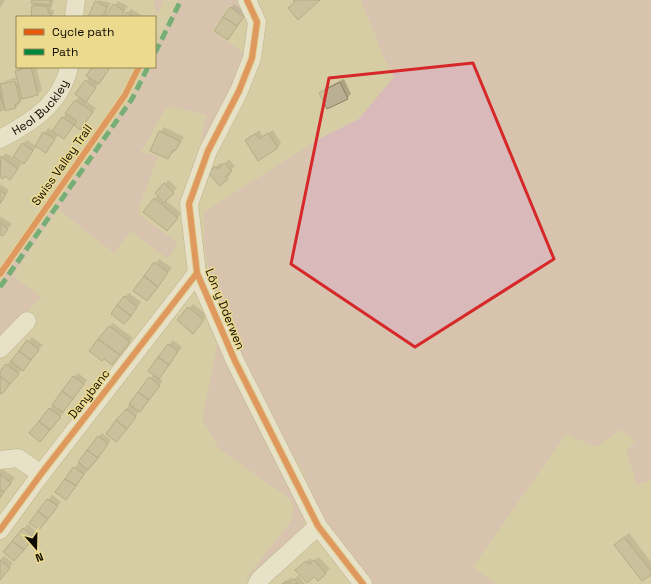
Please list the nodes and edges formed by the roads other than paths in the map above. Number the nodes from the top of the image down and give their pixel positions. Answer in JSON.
{"nodes":[{"id":1,"x":76,"y":0,"type":"edge"},
{"id":2,"x":247,"y":0,"type":"edge"},
{"id":3,"x":74,"y":16,"type":"edge"},
{"id":4,"x":69,"y":68,"type":"edge"},
{"id":5,"x":0,"y":139,"type":"edge"},
{"id":6,"x":197,"y":273,"type":"junction"},
{"id":7,"x":27,"y":320,"type":"dead end"},
{"id":8,"x":0,"y":349,"type":"edge"},
{"id":9,"x":0,"y":460,"type":"edge"},
{"id":10,"x":41,"y":474,"type":"junction"},
{"id":11,"x":318,"y":526,"type":"junction"},
{"id":12,"x":0,"y":530,"type":"edge"},
{"id":13,"x":257,"y":584,"type":"edge"},
{"id":14,"x":363,"y":584,"type":"edge"}],
"edges":[{"from":1,"to":3,"type":"street"},
{"from":2,"to":6,"type":"street","name":"Lôn y Dderwen"},
{"from":4,"to":5,"type":"street","name":"Heol Buckley"},
{"from":6,"to":10,"type":"street","name":"Danybanc"},
{"from":6,"to":11,"type":"street","name":"Lôn y Dderwen"},
{"from":7,"to":8,"type":"street"},
{"from":9,"to":10,"type":"street"},
{"from":10,"to":12,"type":"street","name":"Danybanc"},
{"from":11,"to":13,"type":"street"},
{"from":11,"to":14,"type":"street","name":"Lôn y Dderwen"}]}
